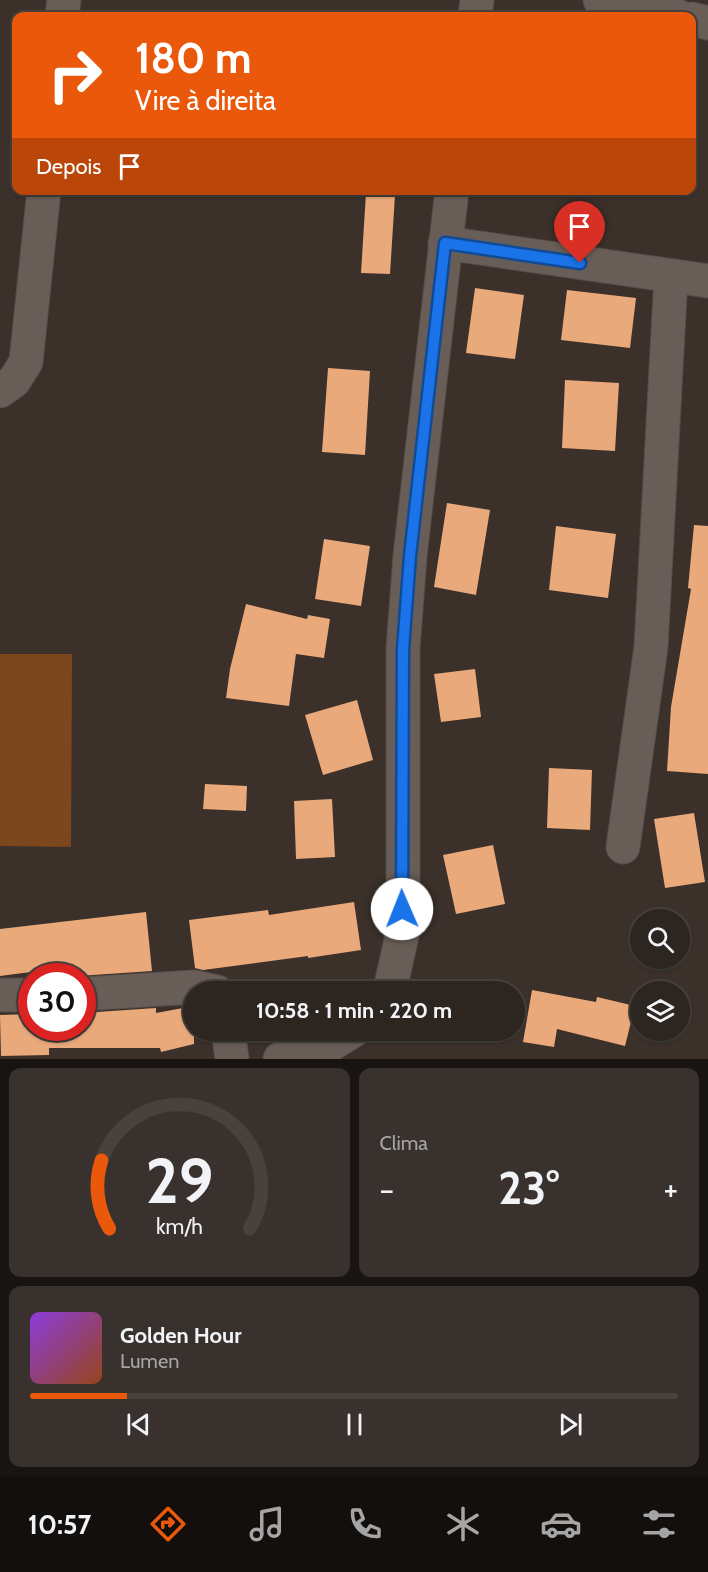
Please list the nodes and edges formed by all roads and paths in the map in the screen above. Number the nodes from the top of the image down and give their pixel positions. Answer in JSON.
{"nodes":[{"id":1,"x":600,"y":0,"type":"edge"},
{"id":2,"x":658,"y":12,"type":"edge"},
{"id":3,"x":43,"y":195,"type":"edge"},
{"id":4,"x":451,"y":195,"type":"edge"},
{"id":5,"x":445,"y":243,"type":"junction"},
{"id":6,"x":671,"y":276,"type":"junction"},
{"id":7,"x":708,"y":281,"type":"edge"},
{"id":8,"x":0,"y":391,"type":"edge"},
{"id":9,"x":623,"y":847,"type":"dead end"},
{"id":10,"x":392,"y":981,"type":"edge"},
{"id":11,"x":183,"y":988,"type":"edge"},
{"id":12,"x":96,"y":993,"type":"edge"},
{"id":13,"x":0,"y":995,"type":"edge"},
{"id":14,"x":18,"y":995,"type":"edge"},
{"id":15,"x":230,"y":1041,"type":"edge"},
{"id":16,"x":337,"y":1041,"type":"edge"},
{"id":17,"x":232,"y":1059,"type":"edge"},
{"id":18,"x":280,"y":1059,"type":"edge"}],
"edges":[{"from":1,"to":2,"type":"street"},
{"from":3,"to":8,"type":"street"},
{"from":4,"to":5,"type":"street"},
{"from":5,"to":6,"type":"street"},
{"from":5,"to":10,"type":"street"},
{"from":6,"to":7,"type":"street"},
{"from":6,"to":9,"type":"street"},
{"from":11,"to":12,"type":"street"},
{"from":13,"to":14,"type":"street"},
{"from":15,"to":17,"type":"street"},
{"from":16,"to":18,"type":"street"}]}
